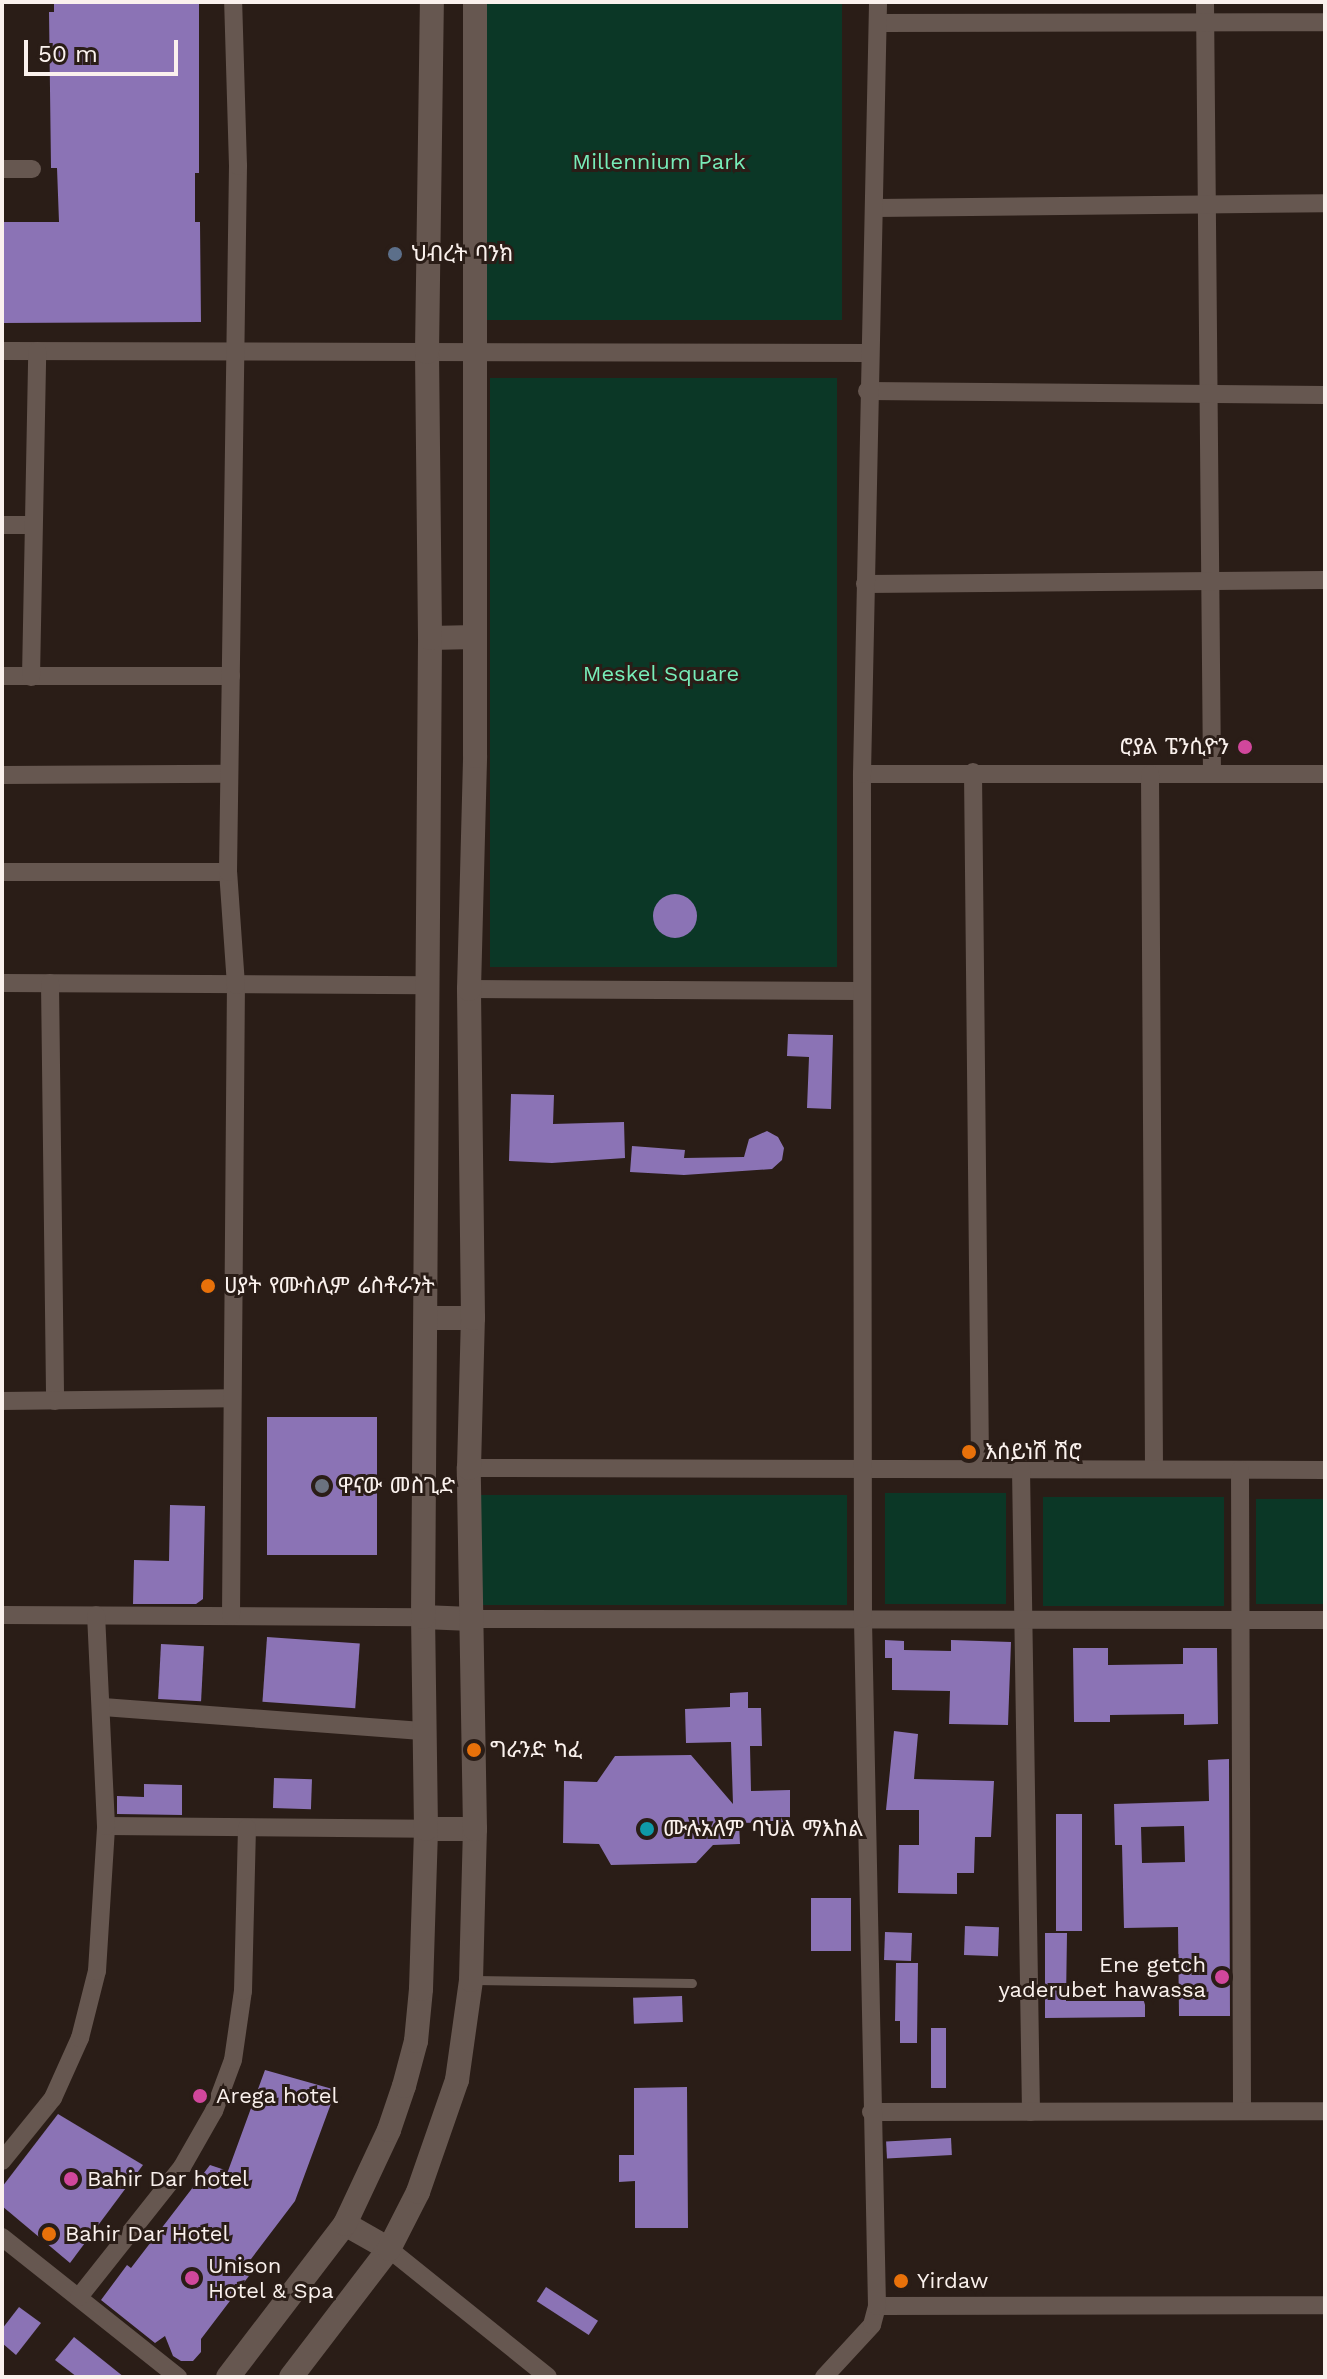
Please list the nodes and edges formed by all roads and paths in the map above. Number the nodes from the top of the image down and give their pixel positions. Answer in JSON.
{"nodes":[{"id":1,"x":233,"y":2,"type":"edge"},
{"id":2,"x":432,"y":2,"type":"edge"},
{"id":3,"x":475,"y":2,"type":"edge"},
{"id":4,"x":878,"y":2,"type":"edge"},
{"id":5,"x":1205,"y":2,"type":"edge"},
{"id":6,"x":1325,"y":22,"type":"edge"},
{"id":7,"x":878,"y":23,"type":"junction"},
{"id":8,"x":1206,"y":23,"type":"junction"},
{"id":9,"x":2,"y":169,"type":"edge"},
{"id":10,"x":32,"y":169,"type":"dead end"},
{"id":11,"x":1208,"y":203,"type":"junction"},
{"id":12,"x":1325,"y":203,"type":"edge"},
{"id":13,"x":876,"y":208,"type":"junction"},
{"id":14,"x":2,"y":351,"type":"edge"},
{"id":15,"x":37,"y":351,"type":"junction"},
{"id":16,"x":236,"y":351,"type":"junction"},
{"id":17,"x":427,"y":352,"type":"junction"},
{"id":18,"x":474,"y":352,"type":"junction"},
{"id":19,"x":869,"y":353,"type":"junction"},
{"id":20,"x":867,"y":391,"type":"junction"},
{"id":21,"x":1207,"y":394,"type":"junction"},
{"id":22,"x":1325,"y":395,"type":"edge"},
{"id":23,"x":2,"y":525,"type":"edge"},
{"id":24,"x":32,"y":525,"type":"junction"},
{"id":25,"x":1211,"y":579,"type":"junction"},
{"id":26,"x":1325,"y":580,"type":"edge"},
{"id":27,"x":865,"y":584,"type":"junction"},
{"id":28,"x":475,"y":637,"type":"junction"},
{"id":29,"x":430,"y":638,"type":"junction"},
{"id":30,"x":2,"y":676,"type":"edge"},
{"id":31,"x":231,"y":676,"type":"junction"},
{"id":32,"x":31,"y":677,"type":"junction"},
{"id":33,"x":973,"y":772,"type":"junction"},
{"id":34,"x":229,"y":774,"type":"junction"},
{"id":35,"x":862,"y":774,"type":"junction"},
{"id":36,"x":1150,"y":774,"type":"junction"},
{"id":37,"x":1212,"y":774,"type":"junction"},
{"id":38,"x":1325,"y":774,"type":"edge"},
{"id":39,"x":2,"y":775,"type":"edge"},
{"id":40,"x":2,"y":872,"type":"edge"},
{"id":41,"x":228,"y":872,"type":"junction"},
{"id":42,"x":2,"y":983,"type":"edge"},
{"id":43,"x":50,"y":983,"type":"junction"},
{"id":44,"x":236,"y":985,"type":"junction"},
{"id":45,"x":425,"y":985,"type":"junction"},
{"id":46,"x":469,"y":989,"type":"junction"},
{"id":47,"x":862,"y":991,"type":"junction"},
{"id":48,"x":426,"y":1318,"type":"junction"},
{"id":49,"x":473,"y":1318,"type":"junction"},
{"id":50,"x":232,"y":1398,"type":"junction"},
{"id":51,"x":2,"y":1401,"type":"edge"},
{"id":52,"x":55,"y":1401,"type":"junction"},
{"id":53,"x":425,"y":1467,"type":"junction"},
{"id":54,"x":469,"y":1468,"type":"junction"},
{"id":55,"x":863,"y":1468,"type":"junction"},
{"id":56,"x":980,"y":1469,"type":"junction"},
{"id":57,"x":1021,"y":1469,"type":"junction"},
{"id":58,"x":1154,"y":1469,"type":"junction"},
{"id":59,"x":1240,"y":1470,"type":"junction"},
{"id":60,"x":1325,"y":1470,"type":"edge"},
{"id":61,"x":2,"y":1615,"type":"edge"},
{"id":62,"x":96,"y":1615,"type":"junction"},
{"id":63,"x":231,"y":1616,"type":"junction"},
{"id":64,"x":423,"y":1617,"type":"junction"},
{"id":65,"x":471,"y":1619,"type":"junction"},
{"id":66,"x":863,"y":1619,"type":"junction"},
{"id":67,"x":1024,"y":1619,"type":"junction"},
{"id":68,"x":1239,"y":1619,"type":"junction"},
{"id":69,"x":1325,"y":1620,"type":"edge"},
{"id":70,"x":103,"y":1707,"type":"junction"},
{"id":71,"x":425,"y":1731,"type":"junction"},
{"id":72,"x":106,"y":1826,"type":"junction"},
{"id":73,"x":247,"y":1828,"type":"junction"},
{"id":74,"x":426,"y":1829,"type":"junction"},
{"id":75,"x":475,"y":1829,"type":"junction"},
{"id":76,"x":471,"y":1980,"type":"junction"},
{"id":77,"x":692,"y":1983,"type":"dead end"},
{"id":78,"x":1242,"y":2111,"type":"junction"},
{"id":79,"x":1325,"y":2111,"type":"edge"},
{"id":80,"x":871,"y":2112,"type":"junction"},
{"id":81,"x":1031,"y":2112,"type":"junction"},
{"id":82,"x":2,"y":2161,"type":"edge"},
{"id":83,"x":345,"y":2224,"type":"junction"},
{"id":84,"x":2,"y":2237,"type":"edge"},
{"id":85,"x":389,"y":2249,"type":"junction"},
{"id":86,"x":79,"y":2297,"type":"junction"},
{"id":87,"x":1325,"y":2305,"type":"edge"},
{"id":88,"x":877,"y":2306,"type":"junction"},
{"id":89,"x":178,"y":2377,"type":"edge"},
{"id":90,"x":228,"y":2377,"type":"edge"},
{"id":91,"x":291,"y":2377,"type":"edge"},
{"id":92,"x":548,"y":2377,"type":"edge"},
{"id":93,"x":824,"y":2377,"type":"edge"}],
"edges":[{"from":1,"to":16,"type":"street"},
{"from":2,"to":17,"type":"street"},
{"from":3,"to":18,"type":"street"},
{"from":4,"to":7,"type":"street"},
{"from":5,"to":8,"type":"street"},
{"from":6,"to":8,"type":"street"},
{"from":7,"to":8,"type":"street"},
{"from":7,"to":13,"type":"street"},
{"from":8,"to":11,"type":"street"},
{"from":9,"to":10,"type":"street"},
{"from":11,"to":12,"type":"street"},
{"from":11,"to":13,"type":"street"},
{"from":11,"to":21,"type":"street"},
{"from":13,"to":19,"type":"street"},
{"from":14,"to":15,"type":"street"},
{"from":15,"to":16,"type":"street"},
{"from":15,"to":24,"type":"street"},
{"from":16,"to":17,"type":"street"},
{"from":16,"to":31,"type":"street"},
{"from":17,"to":18,"type":"street"},
{"from":17,"to":29,"type":"street"},
{"from":18,"to":19,"type":"street"},
{"from":18,"to":28,"type":"street"},
{"from":19,"to":20,"type":"street"},
{"from":20,"to":21,"type":"street"},
{"from":20,"to":27,"type":"street"},
{"from":21,"to":22,"type":"street"},
{"from":21,"to":25,"type":"street"},
{"from":23,"to":24,"type":"street"},
{"from":24,"to":32,"type":"street"},
{"from":25,"to":26,"type":"street"},
{"from":25,"to":27,"type":"street"},
{"from":25,"to":37,"type":"street"},
{"from":27,"to":35,"type":"street"},
{"from":28,"to":29,"type":"street"},
{"from":28,"to":46,"type":"street"},
{"from":29,"to":45,"type":"street"},
{"from":30,"to":32,"type":"street"},
{"from":31,"to":32,"type":"street"},
{"from":31,"to":34,"type":"street"},
{"from":33,"to":35,"type":"street"},
{"from":33,"to":36,"type":"street"},
{"from":33,"to":56,"type":"street"},
{"from":34,"to":39,"type":"street"},
{"from":34,"to":41,"type":"street"},
{"from":35,"to":47,"type":"street"},
{"from":36,"to":37,"type":"street"},
{"from":36,"to":58,"type":"street"},
{"from":37,"to":38,"type":"street"},
{"from":40,"to":41,"type":"street"},
{"from":41,"to":44,"type":"street"},
{"from":42,"to":43,"type":"street"},
{"from":43,"to":44,"type":"street"},
{"from":43,"to":52,"type":"street"},
{"from":44,"to":45,"type":"street"},
{"from":44,"to":50,"type":"street"},
{"from":45,"to":46,"type":"street"},
{"from":45,"to":48,"type":"street"},
{"from":46,"to":47,"type":"street"},
{"from":46,"to":49,"type":"street"},
{"from":47,"to":55,"type":"street"},
{"from":48,"to":49,"type":"street"},
{"from":48,"to":53,"type":"street"},
{"from":49,"to":54,"type":"street"},
{"from":50,"to":52,"type":"street"},
{"from":50,"to":63,"type":"street"},
{"from":51,"to":52,"type":"street"},
{"from":53,"to":54,"type":"street"},
{"from":53,"to":64,"type":"street"},
{"from":54,"to":55,"type":"street"},
{"from":54,"to":65,"type":"street"},
{"from":55,"to":56,"type":"street"},
{"from":55,"to":66,"type":"street"},
{"from":56,"to":57,"type":"street"},
{"from":57,"to":58,"type":"street"},
{"from":57,"to":67,"type":"street"},
{"from":58,"to":59,"type":"street"},
{"from":59,"to":60,"type":"street"},
{"from":59,"to":68,"type":"street"},
{"from":61,"to":62,"type":"street"},
{"from":62,"to":63,"type":"street"},
{"from":62,"to":70,"type":"street"},
{"from":63,"to":64,"type":"street"},
{"from":64,"to":65,"type":"street"},
{"from":64,"to":71,"type":"street"},
{"from":65,"to":66,"type":"street"},
{"from":65,"to":75,"type":"street"},
{"from":66,"to":67,"type":"street"},
{"from":66,"to":80,"type":"street"},
{"from":67,"to":68,"type":"street"},
{"from":67,"to":81,"type":"street"},
{"from":68,"to":69,"type":"street"},
{"from":68,"to":78,"type":"street"},
{"from":70,"to":71,"type":"street"},
{"from":70,"to":72,"type":"street"},
{"from":71,"to":74,"type":"street"},
{"from":72,"to":73,"type":"street"},
{"from":72,"to":82,"type":"street"},
{"from":73,"to":74,"type":"street"},
{"from":73,"to":86,"type":"street"},
{"from":74,"to":75,"type":"street"},
{"from":74,"to":83,"type":"street"},
{"from":75,"to":76,"type":"street"},
{"from":76,"to":77,"type":"lane"},
{"from":76,"to":85,"type":"street"},
{"from":78,"to":79,"type":"street"},
{"from":78,"to":81,"type":"street"},
{"from":80,"to":81,"type":"street"},
{"from":80,"to":88,"type":"street"},
{"from":83,"to":85,"type":"street"},
{"from":83,"to":90,"type":"street"},
{"from":84,"to":86,"type":"street"},
{"from":85,"to":91,"type":"street"},
{"from":85,"to":92,"type":"street"},
{"from":86,"to":89,"type":"street"},
{"from":87,"to":88,"type":"street"},
{"from":88,"to":93,"type":"street"}]}
